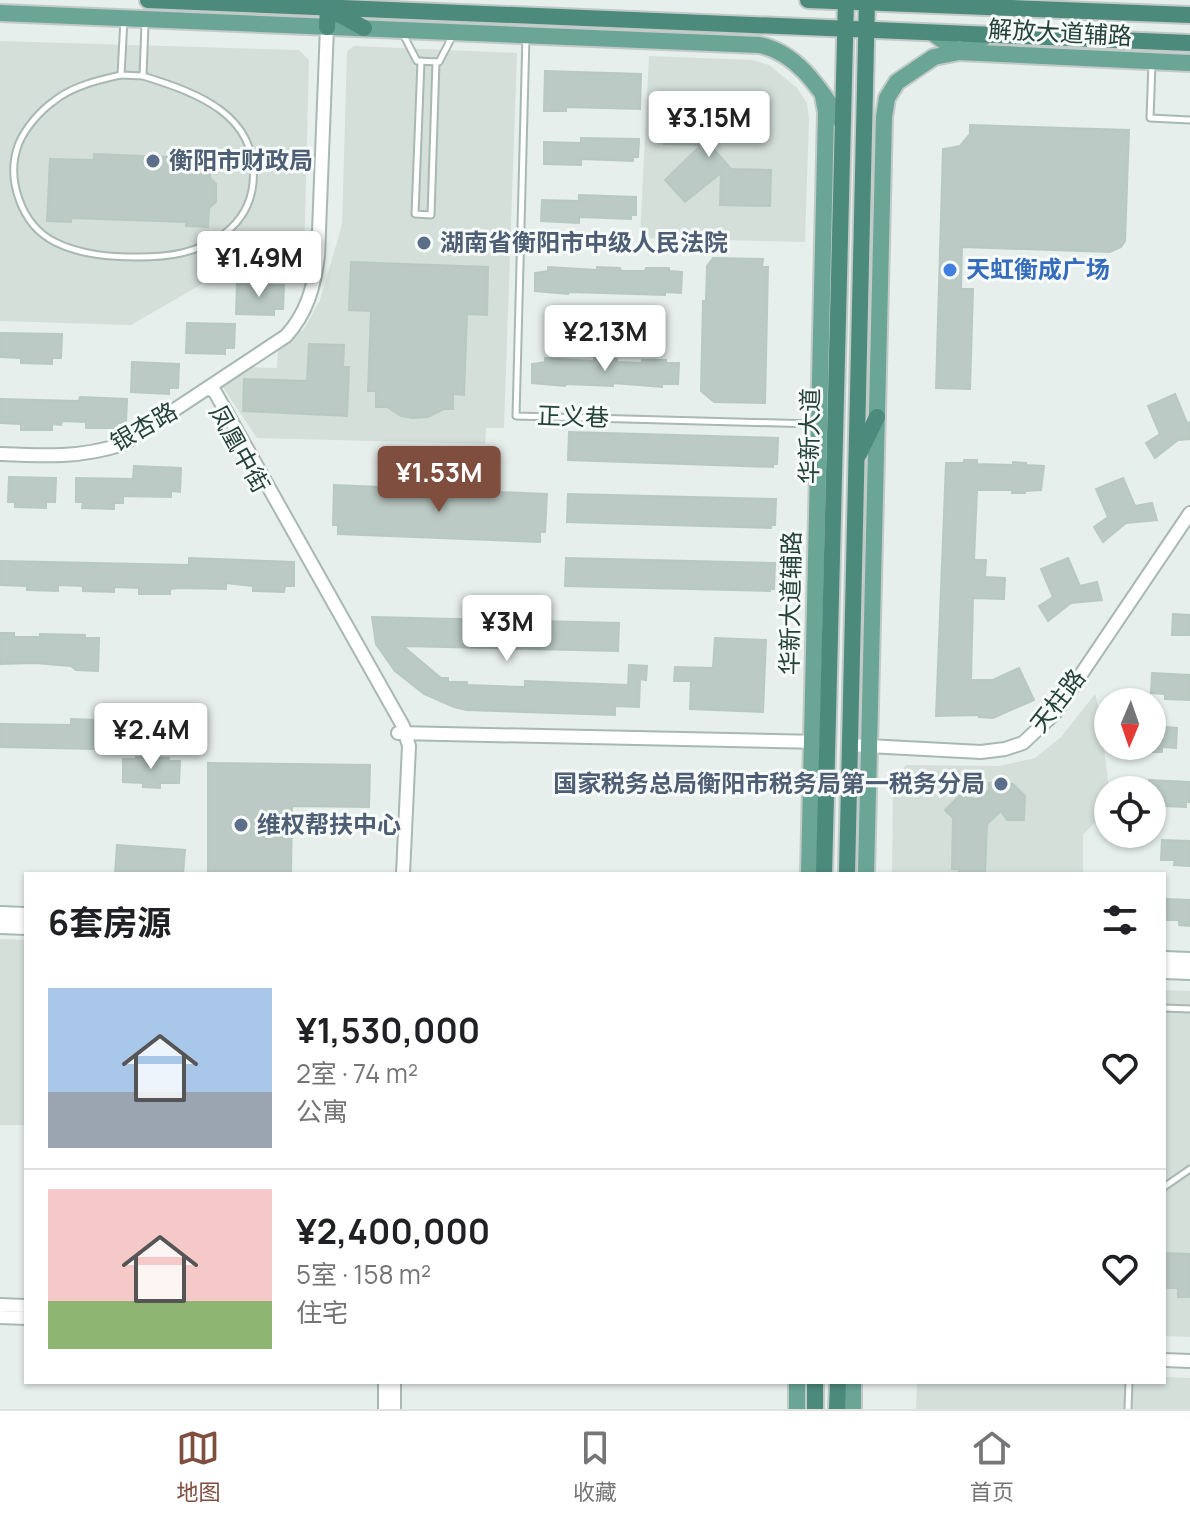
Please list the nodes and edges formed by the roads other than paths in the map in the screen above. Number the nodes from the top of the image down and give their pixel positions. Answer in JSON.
{"nodes":[{"id":1,"x":148,"y":0,"type":"edge"},
{"id":2,"x":808,"y":0,"type":"edge"},
{"id":3,"x":846,"y":1,"type":"edge"},
{"id":4,"x":867,"y":2,"type":"edge"},
{"id":5,"x":328,"y":8,"type":"junction"},
{"id":6,"x":0,"y":13,"type":"edge"},
{"id":7,"x":1190,"y":15,"type":"edge"},
{"id":8,"x":124,"y":18,"type":"junction"},
{"id":9,"x":146,"y":19,"type":"junction"},
{"id":10,"x":327,"y":27,"type":"junction"},
{"id":11,"x":364,"y":28,"type":"junction"},
{"id":12,"x":401,"y":30,"type":"junction"},
{"id":13,"x":845,"y":31,"type":"junction"},
{"id":14,"x":866,"y":31,"type":"junction"},
{"id":15,"x":454,"y":32,"type":"junction"},
{"id":16,"x":934,"y":34,"type":"junction"},
{"id":17,"x":526,"y":35,"type":"junction"},
{"id":18,"x":986,"y":36,"type":"junction"},
{"id":19,"x":1190,"y":43,"type":"edge"},
{"id":20,"x":959,"y":52,"type":"junction"},
{"id":21,"x":421,"y":61,"type":"junction"},
{"id":22,"x":436,"y":62,"type":"junction"},
{"id":23,"x":1152,"y":62,"type":"junction"},
{"id":24,"x":1190,"y":63,"type":"edge"},
{"id":25,"x":121,"y":75,"type":"junction"},
{"id":26,"x":143,"y":76,"type":"junction"},
{"id":27,"x":822,"y":93,"type":"junction"},
{"id":28,"x":1190,"y":120,"type":"edge"},
{"id":29,"x":842,"y":122,"type":"junction"},
{"id":30,"x":829,"y":329,"type":"junction"},
{"id":31,"x":208,"y":388,"type":"junction"},
{"id":32,"x":877,"y":417,"type":"junction"},
{"id":33,"x":819,"y":424,"type":"junction"},
{"id":34,"x":0,"y":454,"type":"edge"},
{"id":35,"x":855,"y":463,"type":"junction"},
{"id":36,"x":1190,"y":513,"type":"edge"},
{"id":37,"x":402,"y":733,"type":"junction"},
{"id":38,"x":819,"y":742,"type":"junction"},
{"id":39,"x":849,"y":745,"type":"junction"},
{"id":40,"x":869,"y":746,"type":"junction"},
{"id":41,"x":400,"y":872,"type":"edge"},
{"id":42,"x":809,"y":872,"type":"edge"},
{"id":43,"x":824,"y":872,"type":"edge"},
{"id":44,"x":847,"y":872,"type":"edge"},
{"id":45,"x":866,"y":872,"type":"edge"},
{"id":46,"x":0,"y":914,"type":"edge"},
{"id":47,"x":24,"y":915,"type":"edge"},
{"id":48,"x":0,"y":926,"type":"edge"},
{"id":49,"x":24,"y":927,"type":"edge"},
{"id":50,"x":1166,"y":959,"type":"edge"},
{"id":51,"x":1190,"y":960,"type":"edge"},
{"id":52,"x":1166,"y":971,"type":"edge"},
{"id":53,"x":1190,"y":972,"type":"edge"},
{"id":54,"x":1166,"y":1008,"type":"edge"},
{"id":55,"x":1190,"y":1009,"type":"edge"},
{"id":56,"x":1190,"y":1169,"type":"edge"},
{"id":57,"x":1166,"y":1186,"type":"edge"},
{"id":58,"x":0,"y":1305,"type":"edge"},
{"id":59,"x":24,"y":1306,"type":"edge"},
{"id":60,"x":0,"y":1317,"type":"edge"},
{"id":61,"x":24,"y":1318,"type":"edge"},
{"id":62,"x":1166,"y":1352,"type":"edge"},
{"id":63,"x":1190,"y":1353,"type":"edge"},
{"id":64,"x":1166,"y":1360,"type":"edge"},
{"id":65,"x":1190,"y":1361,"type":"edge"},
{"id":66,"x":385,"y":1384,"type":"edge"},
{"id":67,"x":394,"y":1384,"type":"edge"},
{"id":68,"x":797,"y":1384,"type":"edge"},
{"id":69,"x":815,"y":1384,"type":"edge"},
{"id":70,"x":838,"y":1384,"type":"edge"},
{"id":71,"x":853,"y":1384,"type":"edge"},
{"id":72,"x":1129,"y":1384,"type":"edge"},
{"id":73,"x":385,"y":1409,"type":"edge"},
{"id":74,"x":394,"y":1409,"type":"edge"},
{"id":75,"x":797,"y":1409,"type":"edge"},
{"id":76,"x":815,"y":1409,"type":"edge"},
{"id":77,"x":837,"y":1409,"type":"edge"},
{"id":78,"x":853,"y":1409,"type":"edge"},
{"id":79,"x":1128,"y":1409,"type":"edge"}],
"edges":[{"from":1,"to":5,"type":"highway"},
{"from":2,"to":3,"type":"highway"},
{"from":3,"to":4,"type":"highway"},
{"from":3,"to":13,"type":"highway","name":"华新大道"},
{"from":4,"to":7,"type":"highway"},
{"from":4,"to":14,"type":"highway","name":"华新大道"},
{"from":5,"to":10,"type":"highway"},
{"from":5,"to":11,"type":"highway"},
{"from":5,"to":13,"type":"highway"},
{"from":6,"to":8,"type":"main road"},
{"from":8,"to":9,"type":"main road"},
{"from":8,"to":25,"type":"lane"},
{"from":9,"to":10,"type":"main road"},
{"from":9,"to":26,"type":"lane"},
{"from":10,"to":11,"type":"main road"},
{"from":10,"to":31,"type":"street","name":"银杏路"},
{"from":11,"to":12,"type":"main road"},
{"from":12,"to":15,"type":"main road"},
{"from":12,"to":21,"type":"lane"},
{"from":13,"to":14,"type":"highway"},
{"from":13,"to":29,"type":"highway","name":"华新大道"},
{"from":14,"to":16,"type":"highway"},
{"from":14,"to":35,"type":"highway","name":"华新大道"},
{"from":15,"to":17,"type":"main road"},
{"from":15,"to":22,"type":"lane"},
{"from":16,"to":18,"type":"highway"},
{"from":16,"to":20,"type":"main road","name":"解放大道辅路"},
{"from":17,"to":27,"type":"main road"},
{"from":17,"to":33,"type":"lane","name":"正义巷"},
{"from":18,"to":19,"type":"highway"},
{"from":18,"to":20,"type":"main road"},
{"from":20,"to":23,"type":"main road","name":"解放大道辅路"},
{"from":20,"to":32,"type":"main road"},
{"from":21,"to":22,"type":"lane"},
{"from":21,"to":22,"type":"lane"},
{"from":23,"to":24,"type":"main road","name":"解放大道辅路"},
{"from":23,"to":28,"type":"lane"},
{"from":25,"to":26,"type":"lane"},
{"from":25,"to":26,"type":"lane"},
{"from":27,"to":29,"type":"main road"},
{"from":27,"to":30,"type":"main road","name":"华新大道辅路"},
{"from":29,"to":30,"type":"highway","name":"华新大道"},
{"from":30,"to":33,"type":"main road","name":"华新大道辅路"},
{"from":30,"to":38,"type":"highway","name":"华新大道"},
{"from":31,"to":34,"type":"street","name":"银杏路"},
{"from":31,"to":37,"type":"street","name":"凤凰中街"},
{"from":32,"to":35,"type":"highway"},
{"from":32,"to":40,"type":"main road"},
{"from":33,"to":38,"type":"main road","name":"华新大道辅路"},
{"from":35,"to":39,"type":"highway","name":"华新大道"},
{"from":36,"to":40,"type":"street","name":"天柱路"},
{"from":37,"to":38,"type":"street"},
{"from":37,"to":41,"type":"street","name":"凤凰中街"},
{"from":38,"to":42,"type":"main road","name":"华新大道辅路"},
{"from":38,"to":43,"type":"highway","name":"华新大道"},
{"from":39,"to":40,"type":"street","name":"天柱路"},
{"from":39,"to":44,"type":"highway","name":"华新大道"},
{"from":40,"to":45,"type":"main road"},
{"from":46,"to":47,"type":"main road"},
{"from":48,"to":49,"type":"main road"},
{"from":50,"to":51,"type":"main road"},
{"from":52,"to":53,"type":"main road"},
{"from":54,"to":55,"type":"lane"},
{"from":56,"to":57,"type":"lane"},
{"from":58,"to":59,"type":"street"},
{"from":60,"to":61,"type":"street"},
{"from":62,"to":63,"type":"street"},
{"from":64,"to":65,"type":"street"},
{"from":66,"to":73,"type":"street"},
{"from":67,"to":74,"type":"street"},
{"from":68,"to":75,"type":"main road"},
{"from":69,"to":76,"type":"highway"},
{"from":70,"to":77,"type":"highway"},
{"from":71,"to":78,"type":"main road"},
{"from":72,"to":79,"type":"lane"}]}
